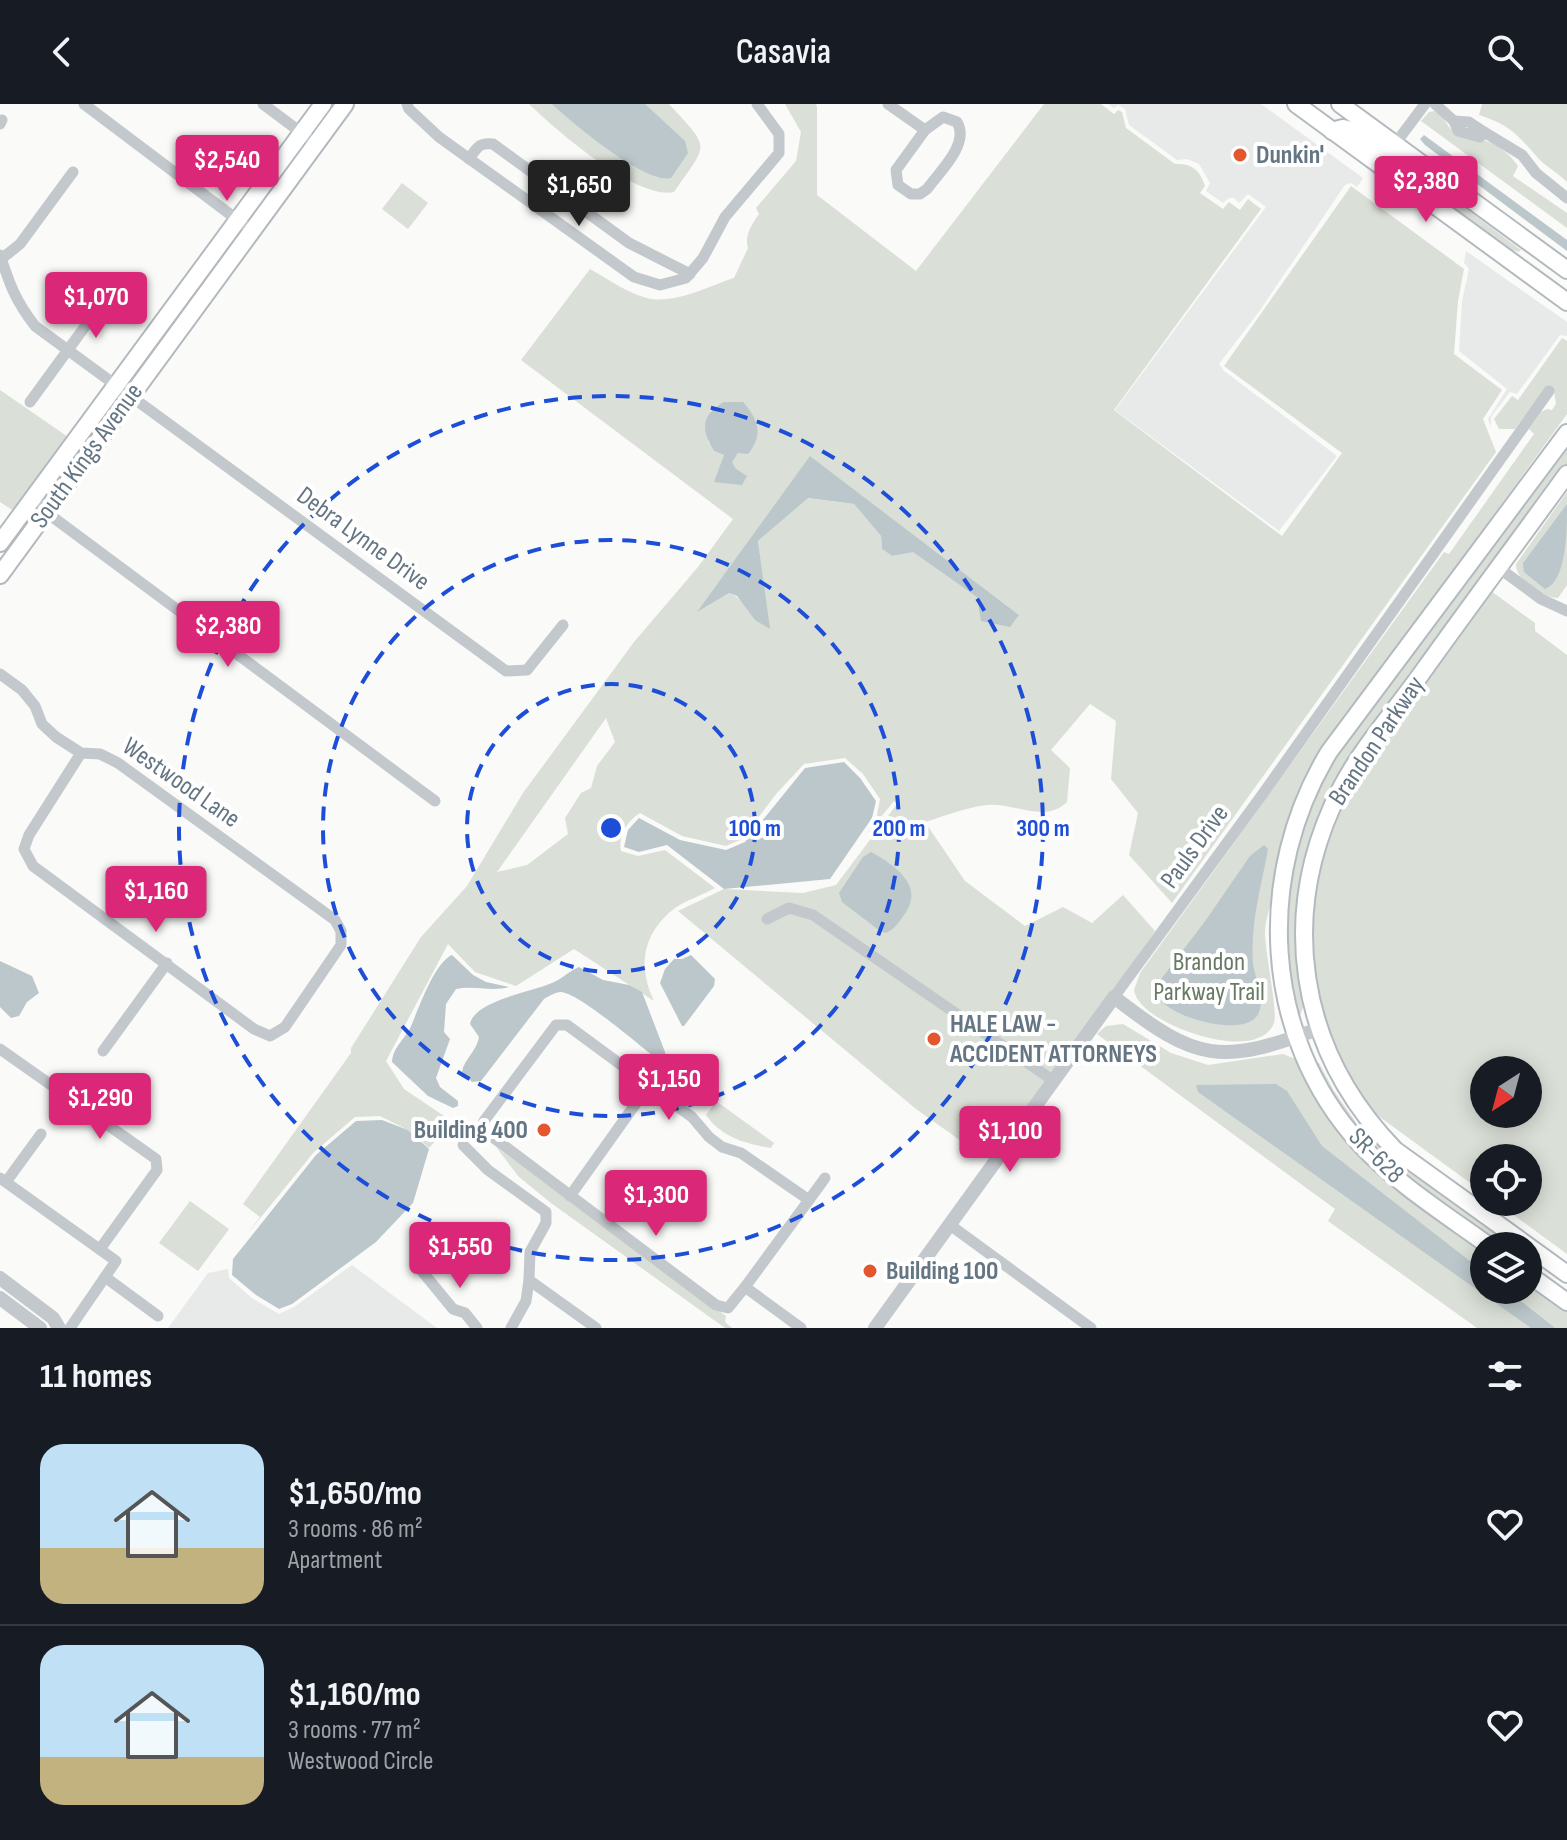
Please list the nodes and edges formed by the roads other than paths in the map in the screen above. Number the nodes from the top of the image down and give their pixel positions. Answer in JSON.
{"nodes":[{"id":1,"x":84,"y":104,"type":"edge"},
{"id":2,"x":263,"y":104,"type":"edge"},
{"id":3,"x":323,"y":104,"type":"edge"},
{"id":4,"x":345,"y":104,"type":"edge"},
{"id":5,"x":407,"y":104,"type":"edge"},
{"id":6,"x":757,"y":104,"type":"edge"},
{"id":7,"x":888,"y":104,"type":"edge"},
{"id":8,"x":1296,"y":104,"type":"edge"},
{"id":9,"x":1340,"y":104,"type":"edge"},
{"id":10,"x":1425,"y":104,"type":"edge"},
{"id":11,"x":1435,"y":104,"type":"edge"},
{"id":12,"x":925,"y":130,"type":"junction"},
{"id":13,"x":1332,"y":131,"type":"junction"},
{"id":14,"x":302,"y":133,"type":"junction"},
{"id":15,"x":316,"y":144,"type":"junction"},
{"id":16,"x":1395,"y":144,"type":"junction"},
{"id":17,"x":469,"y":159,"type":"junction"},
{"id":18,"x":73,"y":172,"type":"dead end"},
{"id":19,"x":1446,"y":182,"type":"junction"},
{"id":20,"x":1567,"y":198,"type":"edge"},
{"id":21,"x":239,"y":220,"type":"junction"},
{"id":22,"x":253,"y":231,"type":"junction"},
{"id":23,"x":1,"y":258,"type":"edge"},
{"id":24,"x":1567,"y":270,"type":"edge"},
{"id":25,"x":690,"y":274,"type":"junction"},
{"id":26,"x":1565,"y":299,"type":"edge"},
{"id":27,"x":97,"y":310,"type":"dead end"},
{"id":28,"x":68,"y":349,"type":"junction"},
{"id":29,"x":124,"y":390,"type":"junction"},
{"id":30,"x":1549,"y":391,"type":"dead end"},
{"id":31,"x":30,"y":402,"type":"dead end"},
{"id":32,"x":1567,"y":433,"type":"edge"},
{"id":33,"x":1567,"y":474,"type":"edge"},
{"id":34,"x":33,"y":499,"type":"junction"},
{"id":35,"x":48,"y":510,"type":"junction"},
{"id":36,"x":0,"y":543,"type":"edge"},
{"id":37,"x":1499,"y":568,"type":"junction"},
{"id":38,"x":0,"y":575,"type":"edge"},
{"id":39,"x":1567,"y":611,"type":"edge"},
{"id":40,"x":563,"y":625,"type":"dead end"},
{"id":41,"x":0,"y":674,"type":"edge"},
{"id":42,"x":81,"y":753,"type":"junction"},
{"id":43,"x":435,"y":801,"type":"dead end"},
{"id":44,"x":767,"y":919,"type":"dead end"},
{"id":45,"x":167,"y":963,"type":"junction"},
{"id":46,"x":1114,"y":997,"type":"junction"},
{"id":47,"x":1318,"y":1029,"type":"junction"},
{"id":48,"x":1296,"y":1037,"type":"junction"},
{"id":49,"x":0,"y":1049,"type":"edge"},
{"id":50,"x":103,"y":1051,"type":"dead end"},
{"id":51,"x":1054,"y":1081,"type":"junction"},
{"id":52,"x":649,"y":1085,"type":"junction"},
{"id":53,"x":41,"y":1134,"type":"dead end"},
{"id":54,"x":463,"y":1145,"type":"dead end"},
{"id":55,"x":825,"y":1178,"type":"dead end"},
{"id":56,"x":3,"y":1180,"type":"edge"},
{"id":57,"x":570,"y":1196,"type":"junction"},
{"id":58,"x":809,"y":1200,"type":"junction"},
{"id":59,"x":950,"y":1225,"type":"junction"},
{"id":60,"x":1470,"y":1232,"type":"edge"},
{"id":61,"x":451,"y":1246,"type":"dead end"},
{"id":62,"x":100,"y":1249,"type":"junction"},
{"id":63,"x":1567,"y":1274,"type":"edge"},
{"id":64,"x":105,"y":1277,"type":"junction"},
{"id":65,"x":0,"y":1278,"type":"edge"},
{"id":66,"x":529,"y":1280,"type":"junction"},
{"id":67,"x":1542,"y":1284,"type":"edge"},
{"id":68,"x":745,"y":1287,"type":"junction"},
{"id":69,"x":0,"y":1298,"type":"edge"},
{"id":70,"x":1567,"y":1302,"type":"edge"},
{"id":71,"x":158,"y":1316,"type":"dead end"},
{"id":72,"x":40,"y":1328,"type":"edge"},
{"id":73,"x":59,"y":1328,"type":"edge"},
{"id":74,"x":70,"y":1328,"type":"edge"},
{"id":75,"x":477,"y":1328,"type":"edge"},
{"id":76,"x":511,"y":1328,"type":"edge"},
{"id":77,"x":596,"y":1328,"type":"edge"},
{"id":78,"x":801,"y":1328,"type":"edge"},
{"id":79,"x":875,"y":1328,"type":"edge"},
{"id":80,"x":1091,"y":1328,"type":"edge"}],
"edges":[{"from":1,"to":21,"type":"street"},
{"from":2,"to":14,"type":"street"},
{"from":3,"to":14,"type":"main road","name":"South Kings Avenue"},
{"from":4,"to":15,"type":"main road","name":"South Kings Avenue"},
{"from":5,"to":17,"type":"street"},
{"from":6,"to":25,"type":"street"},
{"from":7,"to":12,"type":"street"},
{"from":8,"to":13,"type":"main road"},
{"from":9,"to":16,"type":"main road"},
{"from":10,"to":16,"type":"street"},
{"from":11,"to":20,"type":"street"},
{"from":12,"to":12,"type":"street"},
{"from":13,"to":19,"type":"main road"},
{"from":13,"to":26,"type":"main road"},
{"from":14,"to":15,"type":"street"},
{"from":14,"to":21,"type":"main road","name":"South Kings Avenue"},
{"from":15,"to":22,"type":"main road","name":"South Kings Avenue"},
{"from":16,"to":19,"type":"main road"},
{"from":17,"to":25,"type":"street"},
{"from":17,"to":25,"type":"street"},
{"from":18,"to":23,"type":"street"},
{"from":19,"to":24,"type":"main road"},
{"from":21,"to":22,"type":"street"},
{"from":21,"to":29,"type":"main road","name":"South Kings Avenue"},
{"from":22,"to":29,"type":"main road","name":"South Kings Avenue"},
{"from":23,"to":28,"type":"street","name":"Debra Lynne Drive"},
{"from":27,"to":28,"type":"street"},
{"from":28,"to":29,"type":"street","name":"Debra Lynne Drive"},
{"from":28,"to":31,"type":"street"},
{"from":29,"to":34,"type":"main road","name":"South Kings Avenue"},
{"from":29,"to":35,"type":"main road","name":"South Kings Avenue"},
{"from":29,"to":40,"type":"street","name":"Debra Lynne Drive"},
{"from":30,"to":46,"type":"street","name":"Pauls Drive"},
{"from":32,"to":48,"type":"main road","name":"Brandon Parkway"},
{"from":33,"to":37,"type":"main road","name":"Brandon Parkway"},
{"from":34,"to":35,"type":"street"},
{"from":34,"to":36,"type":"main road","name":"South Kings Avenue"},
{"from":35,"to":38,"type":"main road","name":"South Kings Avenue"},
{"from":35,"to":43,"type":"street"},
{"from":37,"to":39,"type":"street"},
{"from":37,"to":47,"type":"main road","name":"Brandon Parkway"},
{"from":41,"to":42,"type":"street","name":"Westwood Lane"},
{"from":42,"to":45,"type":"street"},
{"from":42,"to":45,"type":"street","name":"Westwood Lane"},
{"from":44,"to":51,"type":"street"},
{"from":45,"to":50,"type":"street"},
{"from":46,"to":48,"type":"street"},
{"from":46,"to":51,"type":"street","name":"Pauls Drive"},
{"from":47,"to":48,"type":"street"},
{"from":47,"to":63,"type":"main road","name":"Brandon Parkway"},
{"from":48,"to":60,"type":"main road","name":"SR-628"},
{"from":49,"to":62,"type":"street"},
{"from":51,"to":59,"type":"street","name":"Pauls Drive"},
{"from":52,"to":57,"type":"street"},
{"from":52,"to":57,"type":"street"},
{"from":52,"to":58,"type":"street"},
{"from":53,"to":56,"type":"street"},
{"from":54,"to":66,"type":"street"},
{"from":55,"to":58,"type":"street"},
{"from":56,"to":62,"type":"street"},
{"from":57,"to":68,"type":"street"},
{"from":58,"to":68,"type":"street"},
{"from":59,"to":79,"type":"street","name":"Pauls Drive"},
{"from":59,"to":80,"type":"street"},
{"from":61,"to":75,"type":"street"},
{"from":62,"to":64,"type":"street"},
{"from":64,"to":71,"type":"street"},
{"from":64,"to":74,"type":"street"},
{"from":65,"to":73,"type":"street"},
{"from":66,"to":76,"type":"street"},
{"from":66,"to":77,"type":"street"},
{"from":67,"to":70,"type":"main road"},
{"from":68,"to":78,"type":"street"},
{"from":69,"to":72,"type":"street"}]}
